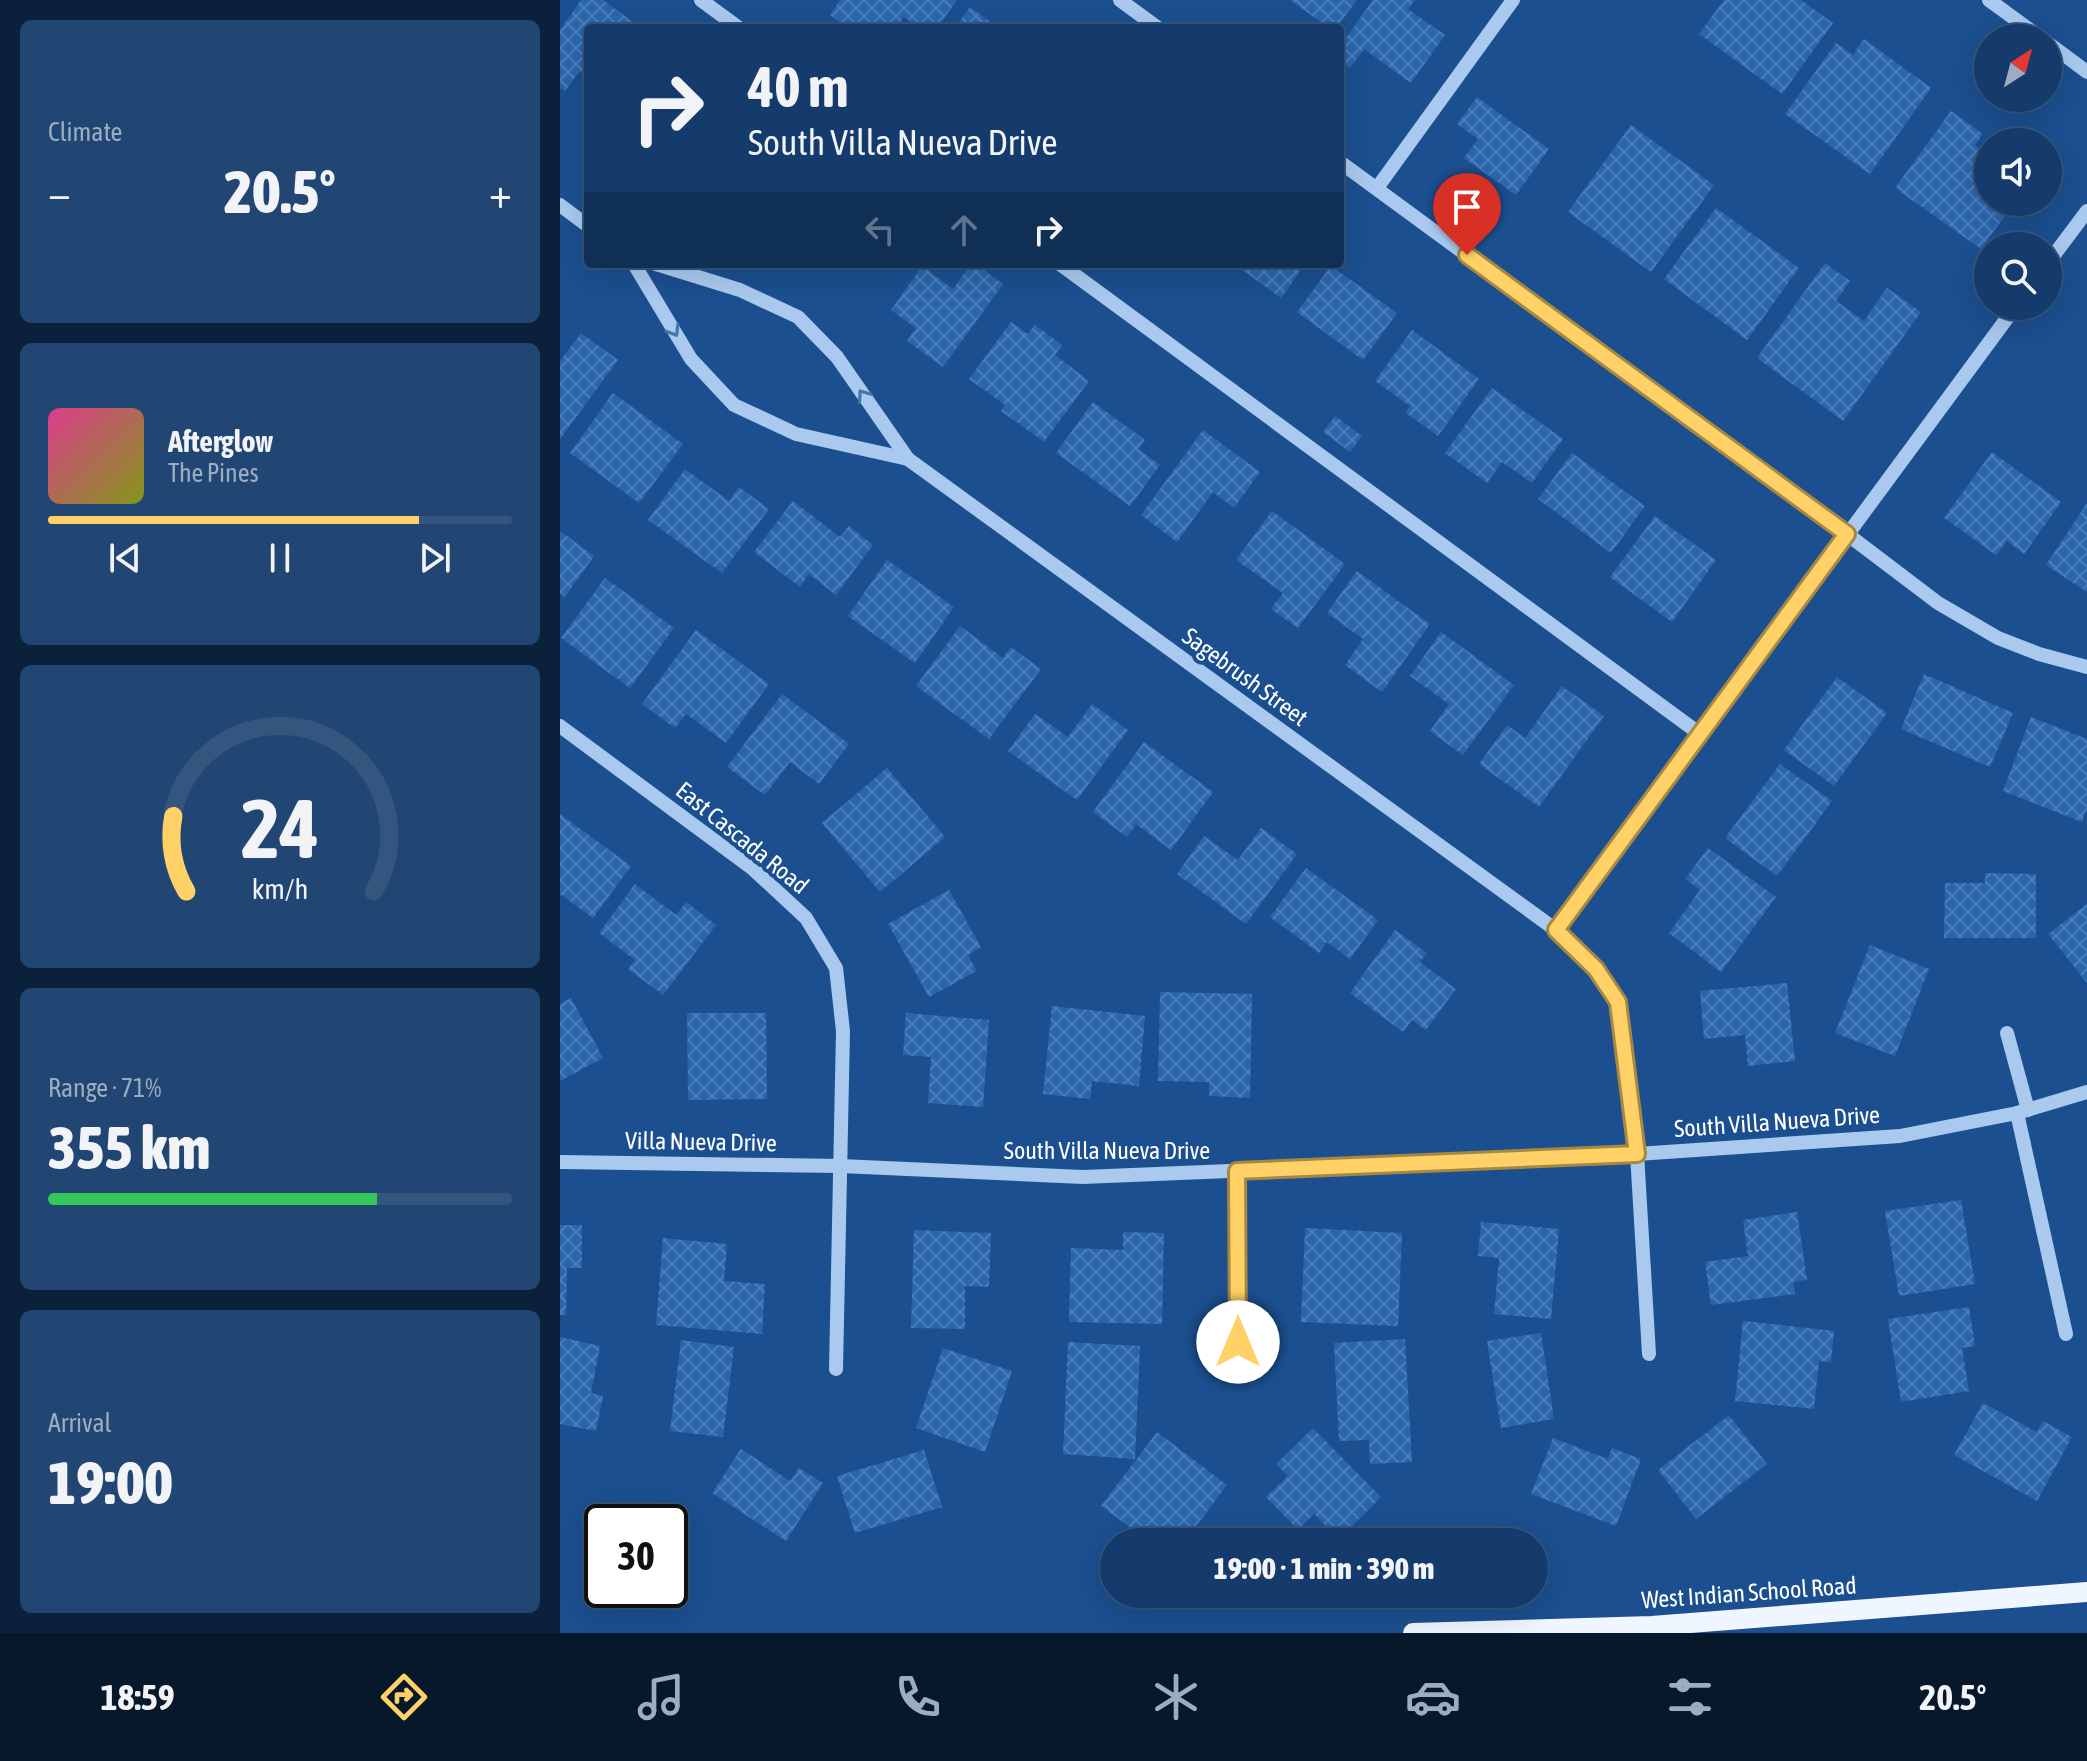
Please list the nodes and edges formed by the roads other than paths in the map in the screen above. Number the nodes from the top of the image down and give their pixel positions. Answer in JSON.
{"nodes":[{"id":1,"x":701,"y":0,"type":"edge"},
{"id":2,"x":1120,"y":0,"type":"edge"},
{"id":3,"x":1513,"y":0,"type":"edge"},
{"id":4,"x":1989,"y":0,"type":"edge"},
{"id":5,"x":734,"y":24,"type":"edge"},
{"id":6,"x":1153,"y":24,"type":"edge"},
{"id":7,"x":2022,"y":24,"type":"edge"},
{"id":8,"x":2062,"y":53,"type":"edge"},
{"id":9,"x":2087,"y":72,"type":"edge"},
{"id":10,"x":1344,"y":165,"type":"edge"},
{"id":11,"x":1377,"y":188,"type":"junction"},
{"id":12,"x":560,"y":205,"type":"edge"},
{"id":13,"x":2087,"y":211,"type":"edge"},
{"id":14,"x":584,"y":223,"type":"edge"},
{"id":15,"x":2062,"y":244,"type":"edge"},
{"id":16,"x":636,"y":268,"type":"edge"},
{"id":17,"x":669,"y":268,"type":"edge"},
{"id":18,"x":1065,"y":268,"type":"edge"},
{"id":19,"x":2006,"y":320,"type":"edge"},
{"id":20,"x":908,"y":459,"type":"junction"},
{"id":21,"x":1847,"y":534,"type":"junction"},
{"id":22,"x":2087,"y":667,"type":"edge"},
{"id":23,"x":560,"y":726,"type":"edge"},
{"id":24,"x":1700,"y":734,"type":"junction"},
{"id":25,"x":1556,"y":930,"type":"junction"},
{"id":26,"x":2007,"y":1033,"type":"dead end"},
{"id":27,"x":2087,"y":1092,"type":"edge"},
{"id":28,"x":2022,"y":1112,"type":"junction"},
{"id":29,"x":1637,"y":1154,"type":"junction"},
{"id":30,"x":560,"y":1162,"type":"edge"},
{"id":31,"x":841,"y":1166,"type":"junction"},
{"id":32,"x":1237,"y":1171,"type":"junction"},
{"id":33,"x":2066,"y":1334,"type":"dead end"},
{"id":34,"x":1649,"y":1354,"type":"dead end"},
{"id":35,"x":836,"y":1369,"type":"dead end"},
{"id":36,"x":1238,"y":1370,"type":"dead end"},
{"id":37,"x":2087,"y":1592,"type":"edge"},
{"id":38,"x":1413,"y":1633,"type":"edge"}],
"edges":[{"from":1,"to":5,"type":"street"},
{"from":2,"to":6,"type":"street"},
{"from":3,"to":11,"type":"street"},
{"from":4,"to":7,"type":"street"},
{"from":8,"to":9,"type":"street"},
{"from":10,"to":11,"type":"street"},
{"from":11,"to":21,"type":"street"},
{"from":12,"to":14,"type":"street"},
{"from":13,"to":15,"type":"street"},
{"from":16,"to":20,"type":"street","name":"Sagebrush Street","one_way":true},
{"from":20,"to":17,"type":"street","name":"Sagebrush Street","one_way":true},
{"from":18,"to":24,"type":"street"},
{"from":19,"to":21,"type":"street"},
{"from":20,"to":25,"type":"street","name":"Sagebrush Street"},
{"from":21,"to":22,"type":"street"},
{"from":21,"to":24,"type":"street"},
{"from":23,"to":31,"type":"street","name":"East Cascada Road"},
{"from":24,"to":25,"type":"street"},
{"from":25,"to":29,"type":"street","name":"Sagebrush Street"},
{"from":26,"to":28,"type":"street"},
{"from":27,"to":28,"type":"street","name":"South Villa Nueva Drive"},
{"from":28,"to":29,"type":"street","name":"South Villa Nueva Drive"},
{"from":28,"to":33,"type":"street"},
{"from":29,"to":32,"type":"street","name":"South Villa Nueva Drive"},
{"from":29,"to":34,"type":"street","name":"Sagebrush Street"},
{"from":30,"to":31,"type":"street","name":"Villa Nueva Drive"},
{"from":31,"to":32,"type":"street","name":"South Villa Nueva Drive"},
{"from":31,"to":35,"type":"street","name":"East Cascada Road"},
{"from":32,"to":36,"type":"street"},
{"from":37,"to":38,"type":"main road","name":"West Indian School Road"}]}
